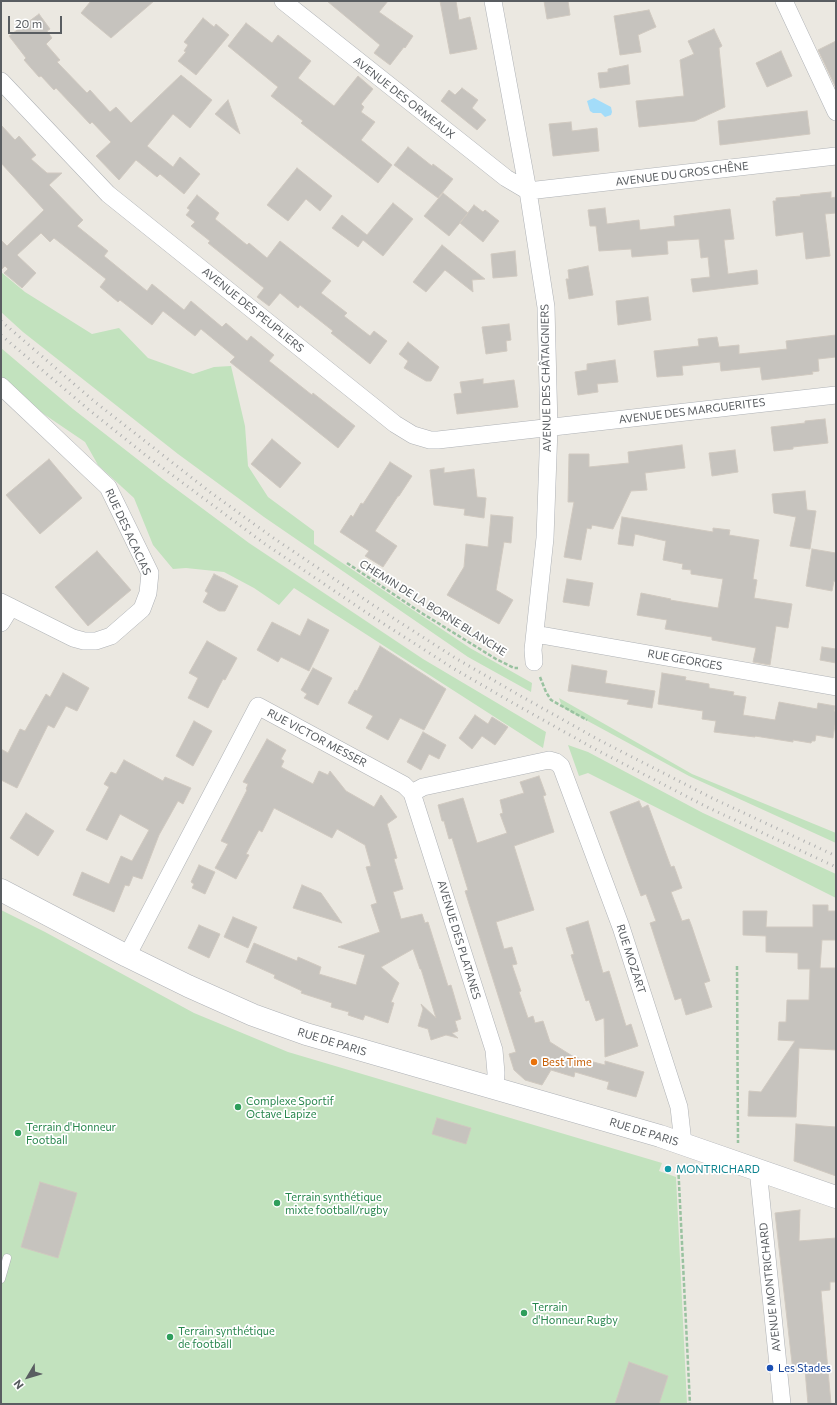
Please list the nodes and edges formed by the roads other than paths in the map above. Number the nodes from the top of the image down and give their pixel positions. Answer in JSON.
{"nodes":[{"id":1,"x":283,"y":1,"type":"edge"},
{"id":2,"x":493,"y":1,"type":"edge"},
{"id":3,"x":784,"y":1,"type":"edge"},
{"id":4,"x":1,"y":81,"type":"edge"},
{"id":5,"x":836,"y":112,"type":"edge"},
{"id":6,"x":836,"y":150,"type":"edge"},
{"id":7,"x":836,"y":157,"type":"edge"},
{"id":8,"x":528,"y":191,"type":"junction"},
{"id":9,"x":1,"y":386,"type":"edge"},
{"id":10,"x":836,"y":394,"type":"edge"},
{"id":11,"x":549,"y":428,"type":"junction"},
{"id":12,"x":6,"y":605,"type":"edge"},
{"id":13,"x":1,"y":623,"type":"edge"},
{"id":14,"x":535,"y":634,"type":"junction"},
{"id":15,"x":534,"y":662,"type":"road end"},
{"id":16,"x":836,"y":687,"type":"edge"},
{"id":17,"x":412,"y":793,"type":"junction"},
{"id":18,"x":1,"y":890,"type":"edge"},
{"id":19,"x":127,"y":956,"type":"junction"},
{"id":20,"x":495,"y":1089,"type":"junction"},
{"id":21,"x":681,"y":1152,"type":"junction"},
{"id":22,"x":758,"y":1169,"type":"junction"},
{"id":23,"x":836,"y":1197,"type":"edge"},
{"id":24,"x":7,"y":1258,"type":"dead end"},
{"id":25,"x":1,"y":1279,"type":"edge"},
{"id":26,"x":782,"y":1404,"type":"edge"}],
"edges":[{"from":1,"to":8,"type":"street","name":"AVENUE DES ORMEAUX"},
{"from":2,"to":8,"type":"street","name":"AVENUE DES CHÂTAIGNIERS"},
{"from":3,"to":5,"type":"street"},
{"from":4,"to":11,"type":"street","name":"AVENUE DES PEUPLIERS"},
{"from":6,"to":7,"type":"street"},
{"from":7,"to":8,"type":"street","name":"AVENUE DU GROS CHÊNE"},
{"from":8,"to":11,"type":"street","name":"AVENUE DES CHÂTAIGNIERS"},
{"from":9,"to":12,"type":"street","name":"RUE DES ACACIAS"},
{"from":10,"to":11,"type":"street","name":"AVENUE DES MARGUERITES"},
{"from":11,"to":14,"type":"street","name":"AVENUE DES CHÂTAIGNIERS"},
{"from":12,"to":13,"type":"street"},
{"from":14,"to":15,"type":"street","name":"AVENUE DES CHÂTAIGNIERS"},
{"from":14,"to":16,"type":"street","name":"RUE GEORGES"},
{"from":17,"to":19,"type":"street","name":"RUE VICTOR MESSER"},
{"from":17,"to":20,"type":"street","name":"AVENUE DES PLATANES"},
{"from":17,"to":21,"type":"street","name":"RUE MOZART"},
{"from":18,"to":19,"type":"main road","name":"RUE DE PARIS"},
{"from":19,"to":20,"type":"main road","name":"RUE DE PARIS"},
{"from":20,"to":21,"type":"main road","name":"RUE DE PARIS"},
{"from":21,"to":22,"type":"main road","name":"RUE DE PARIS"},
{"from":22,"to":23,"type":"main road","name":"RUE DE PARIS"},
{"from":22,"to":26,"type":"street","name":"AVENUE MONTRICHARD"},
{"from":24,"to":25,"type":"lane"}]}
